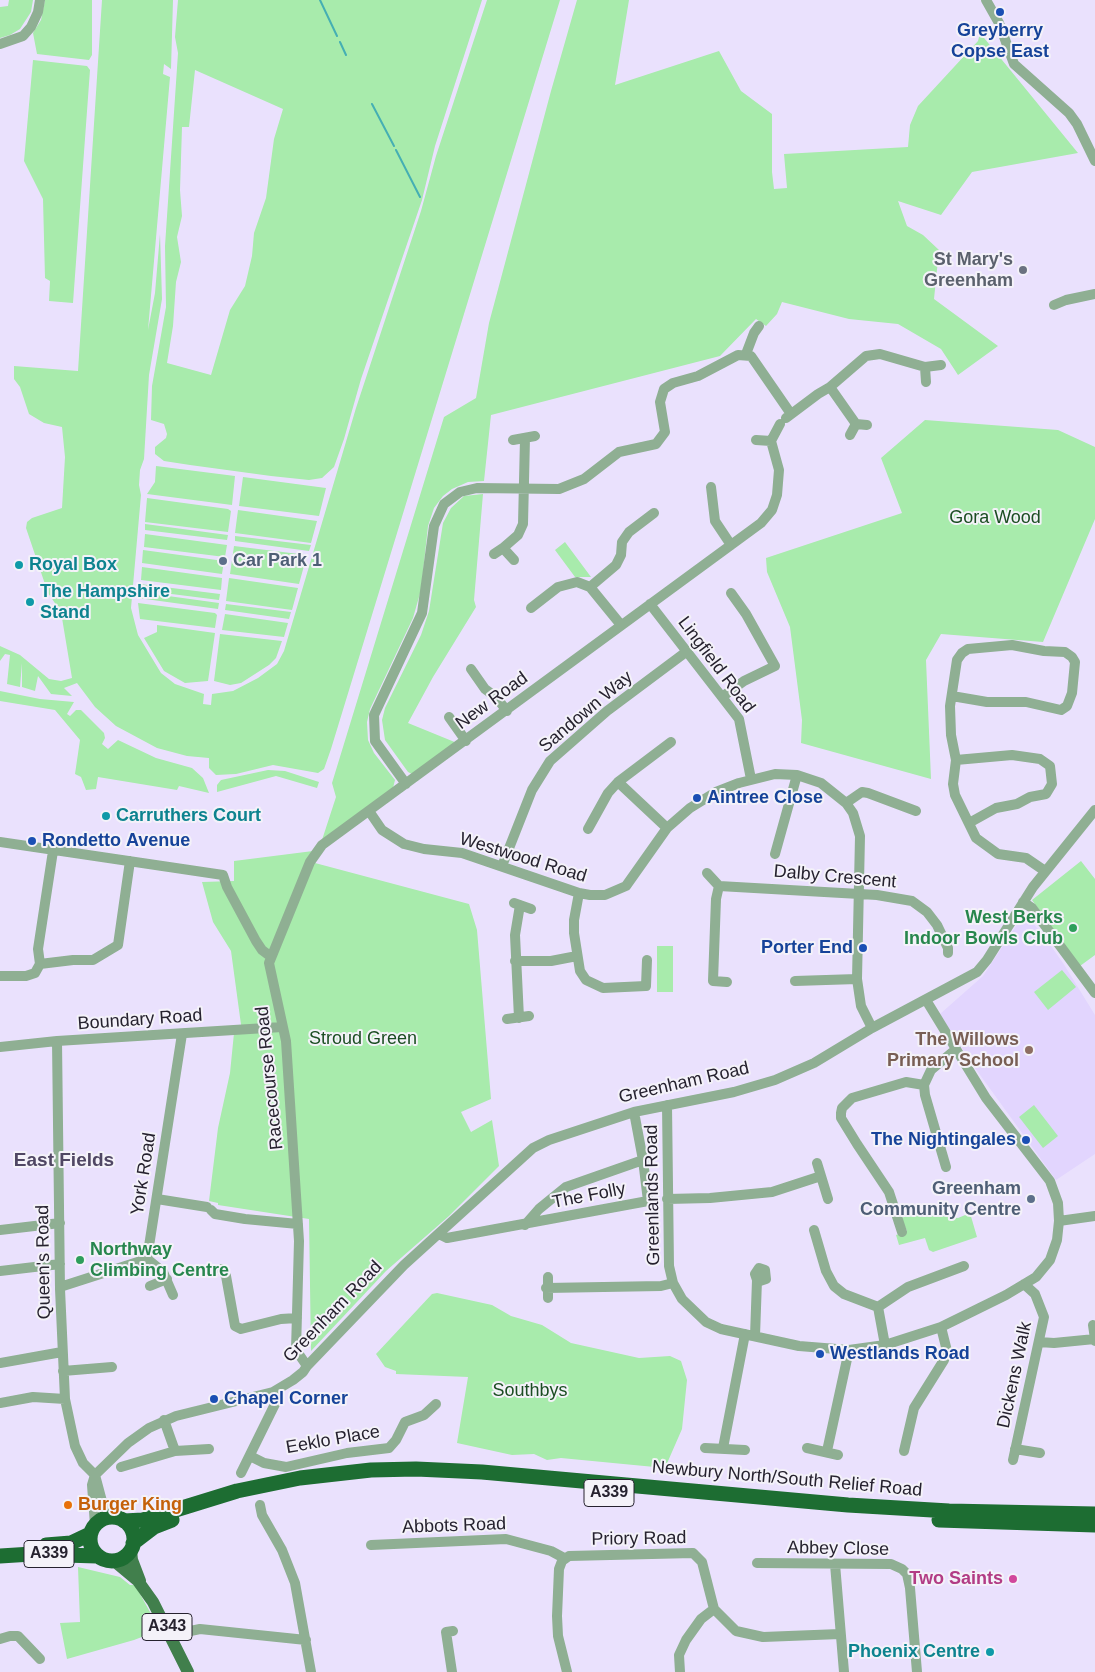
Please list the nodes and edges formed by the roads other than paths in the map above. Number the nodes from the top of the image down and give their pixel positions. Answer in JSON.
{"nodes":[{"id":1,"x":40,"y":0,"type":"edge"},
{"id":2,"x":986,"y":0,"type":"edge"},
{"id":3,"x":0,"y":44,"type":"edge"},
{"id":4,"x":1095,"y":161,"type":"edge"},
{"id":5,"x":1095,"y":294,"type":"edge"},
{"id":6,"x":1054,"y":305,"type":"dead end"},
{"id":7,"x":759,"y":326,"type":"dead end"},
{"id":8,"x":746,"y":354,"type":"junction"},
{"id":9,"x":941,"y":365,"type":"dead end"},
{"id":10,"x":925,"y":367,"type":"junction"},
{"id":11,"x":926,"y":382,"type":"dead end"},
{"id":12,"x":830,"y":388,"type":"junction"},
{"id":13,"x":791,"y":414,"type":"junction"},
{"id":14,"x":850,"y":435,"type":"dead end"},
{"id":15,"x":513,"y":440,"type":"dead end"},
{"id":16,"x":756,"y":440,"type":"dead end"},
{"id":17,"x":771,"y":441,"type":"junction"},
{"id":18,"x":711,"y":487,"type":"dead end"},
{"id":19,"x":524,"y":489,"type":"junction"},
{"id":20,"x":654,"y":513,"type":"dead end"},
{"id":21,"x":731,"y":545,"type":"junction"},
{"id":22,"x":503,"y":548,"type":"junction"},
{"id":23,"x":494,"y":554,"type":"dead end"},
{"id":24,"x":514,"y":560,"type":"dead end"},
{"id":25,"x":590,"y":587,"type":"junction"},
{"id":26,"x":731,"y":593,"type":"dead end"},
{"id":27,"x":650,"y":604,"type":"junction"},
{"id":28,"x":531,"y":608,"type":"dead end"},
{"id":29,"x":621,"y":626,"type":"junction"},
{"id":30,"x":686,"y":652,"type":"junction"},
{"id":31,"x":471,"y":669,"type":"dead end"},
{"id":32,"x":952,"y":696,"type":"junction"},
{"id":33,"x":722,"y":697,"type":"junction"},
{"id":34,"x":507,"y":711,"type":"junction"},
{"id":35,"x":449,"y":717,"type":"dead end"},
{"id":36,"x":466,"y":741,"type":"junction"},
{"id":37,"x":671,"y":742,"type":"dead end"},
{"id":38,"x":956,"y":760,"type":"junction"},
{"id":39,"x":797,"y":775,"type":"junction"},
{"id":40,"x":751,"y":779,"type":"junction"},
{"id":41,"x":618,"y":782,"type":"junction"},
{"id":42,"x":406,"y":784,"type":"junction"},
{"id":43,"x":846,"y":803,"type":"junction"},
{"id":44,"x":1095,"y":810,"type":"edge"},
{"id":45,"x":369,"y":811,"type":"junction"},
{"id":46,"x":916,"y":811,"type":"dead end"},
{"id":47,"x":969,"y":823,"type":"junction"},
{"id":48,"x":667,"y":828,"type":"junction"},
{"id":49,"x":588,"y":829,"type":"dead end"},
{"id":50,"x":0,"y":842,"type":"edge"},
{"id":51,"x":53,"y":851,"type":"junction"},
{"id":52,"x":775,"y":854,"type":"dead end"},
{"id":53,"x":130,"y":861,"type":"junction"},
{"id":54,"x":502,"y":866,"type":"junction"},
{"id":55,"x":1045,"y":871,"type":"junction"},
{"id":56,"x":707,"y":873,"type":"dead end"},
{"id":57,"x":719,"y":886,"type":"junction"},
{"id":58,"x":579,"y":893,"type":"junction"},
{"id":59,"x":858,"y":895,"type":"junction"},
{"id":60,"x":1023,"y":902,"type":"junction"},
{"id":61,"x":530,"y":910,"type":"dead end"},
{"id":62,"x":948,"y":953,"type":"dead end"},
{"id":63,"x":270,"y":956,"type":"junction"},
{"id":64,"x":577,"y":956,"type":"junction"},
{"id":65,"x":647,"y":960,"type":"dead end"},
{"id":66,"x":515,"y":961,"type":"junction"},
{"id":67,"x":40,"y":964,"type":"junction"},
{"id":68,"x":0,"y":976,"type":"edge"},
{"id":69,"x":857,"y":979,"type":"junction"},
{"id":70,"x":795,"y":981,"type":"dead end"},
{"id":71,"x":727,"y":982,"type":"dead end"},
{"id":72,"x":1095,"y":993,"type":"edge"},
{"id":73,"x":926,"y":1000,"type":"junction"},
{"id":74,"x":507,"y":1019,"type":"dead end"},
{"id":75,"x":282,"y":1027,"type":"junction"},
{"id":76,"x":872,"y":1028,"type":"junction"},
{"id":77,"x":182,"y":1034,"type":"junction"},
{"id":78,"x":57,"y":1041,"type":"junction"},
{"id":79,"x":0,"y":1047,"type":"edge"},
{"id":80,"x":955,"y":1050,"type":"junction"},
{"id":81,"x":924,"y":1084,"type":"junction"},
{"id":82,"x":667,"y":1105,"type":"junction"},
{"id":83,"x":634,"y":1112,"type":"junction"},
{"id":84,"x":643,"y":1160,"type":"junction"},
{"id":85,"x":817,"y":1163,"type":"dead end"},
{"id":86,"x":946,"y":1167,"type":"dead end"},
{"id":87,"x":821,"y":1176,"type":"junction"},
{"id":88,"x":156,"y":1199,"type":"junction"},
{"id":89,"x":668,"y":1199,"type":"junction"},
{"id":90,"x":828,"y":1199,"type":"dead end"},
{"id":91,"x":1095,"y":1216,"type":"edge"},
{"id":92,"x":1059,"y":1221,"type":"junction"},
{"id":93,"x":60,"y":1223,"type":"junction"},
{"id":94,"x":298,"y":1224,"type":"junction"},
{"id":95,"x":525,"y":1225,"type":"junction"},
{"id":96,"x":0,"y":1230,"type":"edge"},
{"id":97,"x":814,"y":1230,"type":"dead end"},
{"id":98,"x":902,"y":1232,"type":"dead end"},
{"id":99,"x":439,"y":1234,"type":"junction"},
{"id":100,"x":147,"y":1259,"type":"junction"},
{"id":101,"x":60,"y":1264,"type":"junction"},
{"id":102,"x":964,"y":1266,"type":"dead end"},
{"id":103,"x":221,"y":1269,"type":"dead end"},
{"id":104,"x":0,"y":1271,"type":"edge"},
{"id":105,"x":167,"y":1279,"type":"junction"},
{"id":106,"x":757,"y":1280,"type":"dead end"},
{"id":107,"x":673,"y":1283,"type":"junction"},
{"id":108,"x":1024,"y":1284,"type":"junction"},
{"id":109,"x":150,"y":1286,"type":"dead end"},
{"id":110,"x":60,"y":1287,"type":"junction"},
{"id":111,"x":547,"y":1288,"type":"dead end"},
{"id":112,"x":173,"y":1295,"type":"dead end"},
{"id":113,"x":878,"y":1308,"type":"junction"},
{"id":114,"x":297,"y":1318,"type":"junction"},
{"id":115,"x":1093,"y":1325,"type":"dead end"},
{"id":116,"x":941,"y":1327,"type":"junction"},
{"id":117,"x":750,"y":1335,"type":"junction"},
{"id":118,"x":1095,"y":1340,"type":"edge"},
{"id":119,"x":1039,"y":1342,"type":"junction"},
{"id":120,"x":885,"y":1345,"type":"junction"},
{"id":121,"x":849,"y":1350,"type":"junction"},
{"id":122,"x":62,"y":1352,"type":"junction"},
{"id":123,"x":0,"y":1363,"type":"edge"},
{"id":124,"x":306,"y":1366,"type":"junction"},
{"id":125,"x":112,"y":1367,"type":"dead end"},
{"id":126,"x":63,"y":1371,"type":"junction"},
{"id":127,"x":273,"y":1392,"type":"junction"},
{"id":128,"x":65,"y":1399,"type":"junction"},
{"id":129,"x":0,"y":1403,"type":"edge"},
{"id":130,"x":436,"y":1404,"type":"dead end"},
{"id":131,"x":164,"y":1420,"type":"junction"},
{"id":132,"x":705,"y":1448,"type":"dead end"},
{"id":133,"x":723,"y":1448,"type":"junction"},
{"id":134,"x":808,"y":1448,"type":"dead end"},
{"id":135,"x":209,"y":1449,"type":"dead end"},
{"id":136,"x":1015,"y":1449,"type":"junction"},
{"id":137,"x":175,"y":1450,"type":"junction"},
{"id":138,"x":745,"y":1450,"type":"dead end"},
{"id":139,"x":828,"y":1451,"type":"junction"},
{"id":140,"x":904,"y":1451,"type":"dead end"},
{"id":141,"x":1040,"y":1453,"type":"dead end"},
{"id":142,"x":838,"y":1455,"type":"dead end"},
{"id":143,"x":250,"y":1456,"type":"junction"},
{"id":144,"x":1013,"y":1460,"type":"dead end"},
{"id":145,"x":121,"y":1467,"type":"dead end"},
{"id":146,"x":241,"y":1473,"type":"dead end"},
{"id":147,"x":95,"y":1475,"type":"junction"},
{"id":148,"x":260,"y":1505,"type":"dead end"},
{"id":149,"x":1095,"y":1514,"type":"edge"},
{"id":150,"x":119,"y":1520,"type":"junction"},
{"id":151,"x":1095,"y":1525,"type":"edge"},
{"id":152,"x":93,"y":1530,"type":"junction"},
{"id":153,"x":370,"y":1545,"type":"dead end"},
{"id":154,"x":132,"y":1546,"type":"junction"},
{"id":155,"x":0,"y":1547,"type":"edge"},
{"id":156,"x":0,"y":1556,"type":"edge"},
{"id":157,"x":97,"y":1556,"type":"junction"},
{"id":158,"x":564,"y":1558,"type":"junction"},
{"id":159,"x":114,"y":1561,"type":"junction"},
{"id":160,"x":757,"y":1563,"type":"dead end"},
{"id":161,"x":835,"y":1564,"type":"junction"},
{"id":162,"x":141,"y":1584,"type":"junction"},
{"id":163,"x":714,"y":1609,"type":"junction"},
{"id":164,"x":453,"y":1631,"type":"dead end"},
{"id":165,"x":840,"y":1634,"type":"junction"},
{"id":166,"x":171,"y":1635,"type":"junction"},
{"id":167,"x":0,"y":1639,"type":"edge"},
{"id":168,"x":306,"y":1640,"type":"junction"},
{"id":169,"x":40,"y":1659,"type":"dead end"},
{"id":170,"x":188,"y":1672,"type":"edge"},
{"id":171,"x":312,"y":1672,"type":"edge"},
{"id":172,"x":452,"y":1672,"type":"edge"},
{"id":173,"x":567,"y":1672,"type":"edge"},
{"id":174,"x":680,"y":1672,"type":"edge"},
{"id":175,"x":844,"y":1672,"type":"edge"},
{"id":176,"x":917,"y":1672,"type":"edge"}],
"edges":[{"from":1,"to":3,"type":"street"},
{"from":2,"to":4,"type":"street"},
{"from":5,"to":6,"type":"street"},
{"from":7,"to":8,"type":"street"},
{"from":8,"to":13,"type":"street"},
{"from":8,"to":19,"type":"street"},
{"from":9,"to":10,"type":"street"},
{"from":10,"to":11,"type":"street"},
{"from":10,"to":12,"type":"street"},
{"from":12,"to":13,"type":"street"},
{"from":12,"to":14,"type":"street"},
{"from":13,"to":17,"type":"street"},
{"from":15,"to":19,"type":"street"},
{"from":16,"to":17,"type":"street"},
{"from":17,"to":21,"type":"street","name":"New Road"},
{"from":18,"to":21,"type":"street"},
{"from":19,"to":22,"type":"street"},
{"from":19,"to":42,"type":"street"},
{"from":20,"to":25,"type":"street"},
{"from":21,"to":27,"type":"street","name":"New Road"},
{"from":22,"to":23,"type":"street"},
{"from":22,"to":24,"type":"street"},
{"from":25,"to":28,"type":"street"},
{"from":25,"to":29,"type":"street"},
{"from":26,"to":33,"type":"street"},
{"from":27,"to":29,"type":"street","name":"New Road"},
{"from":27,"to":30,"type":"street","name":"Lingfield Road"},
{"from":29,"to":34,"type":"street","name":"New Road"},
{"from":30,"to":33,"type":"street","name":"Lingfield Road"},
{"from":30,"to":54,"type":"street","name":"Sandown Way"},
{"from":31,"to":34,"type":"street"},
{"from":32,"to":32,"type":"street"},
{"from":32,"to":38,"type":"street"},
{"from":33,"to":40,"type":"street","name":"Lingfield Road"},
{"from":34,"to":36,"type":"street","name":"New Road"},
{"from":35,"to":36,"type":"street"},
{"from":36,"to":42,"type":"street","name":"New Road"},
{"from":37,"to":41,"type":"street"},
{"from":38,"to":47,"type":"street"},
{"from":38,"to":47,"type":"street"},
{"from":39,"to":40,"type":"street","name":"Westwood Road"},
{"from":39,"to":43,"type":"street","name":"Westwood Road"},
{"from":39,"to":52,"type":"street"},
{"from":40,"to":48,"type":"street","name":"Westwood Road"},
{"from":41,"to":48,"type":"street"},
{"from":41,"to":49,"type":"street"},
{"from":42,"to":45,"type":"street","name":"New Road"},
{"from":43,"to":46,"type":"street"},
{"from":43,"to":59,"type":"street","name":"Westwood Road"},
{"from":44,"to":55,"type":"street","name":"Greenham Road"},
{"from":45,"to":54,"type":"street","name":"Westwood Road"},
{"from":45,"to":63,"type":"street","name":"New Road"},
{"from":47,"to":55,"type":"street"},
{"from":48,"to":58,"type":"street","name":"Westwood Road"},
{"from":50,"to":51,"type":"street"},
{"from":51,"to":53,"type":"street"},
{"from":51,"to":67,"type":"street"},
{"from":53,"to":63,"type":"street"},
{"from":53,"to":67,"type":"street"},
{"from":54,"to":58,"type":"street","name":"Westwood Road"},
{"from":55,"to":60,"type":"street","name":"Greenham Road"},
{"from":56,"to":57,"type":"street"},
{"from":57,"to":59,"type":"street","name":"Dalby Crescent"},
{"from":57,"to":71,"type":"street"},
{"from":58,"to":64,"type":"street"},
{"from":59,"to":62,"type":"street","name":"Dalby Crescent"},
{"from":59,"to":69,"type":"street","name":"Westwood Road"},
{"from":60,"to":72,"type":"street"},
{"from":60,"to":73,"type":"street","name":"Greenham Road"},
{"from":61,"to":66,"type":"street"},
{"from":63,"to":75,"type":"street","name":"Racecourse Road"},
{"from":64,"to":65,"type":"street"},
{"from":64,"to":66,"type":"street"},
{"from":66,"to":74,"type":"street"},
{"from":67,"to":68,"type":"street"},
{"from":69,"to":70,"type":"street"},
{"from":69,"to":76,"type":"street","name":"Westwood Road"},
{"from":73,"to":76,"type":"street","name":"Greenham Road"},
{"from":73,"to":80,"type":"street"},
{"from":75,"to":77,"type":"street","name":"Boundary Road"},
{"from":75,"to":94,"type":"street","name":"Racecourse Road"},
{"from":76,"to":82,"type":"street","name":"Greenham Road"},
{"from":77,"to":78,"type":"street","name":"Boundary Road"},
{"from":77,"to":88,"type":"street","name":"York Road"},
{"from":78,"to":79,"type":"street","name":"Boundary Road"},
{"from":78,"to":93,"type":"street","name":"Queen's Road"},
{"from":80,"to":81,"type":"street"},
{"from":80,"to":92,"type":"street"},
{"from":81,"to":86,"type":"street"},
{"from":81,"to":98,"type":"street"},
{"from":82,"to":83,"type":"street","name":"Greenham Road"},
{"from":82,"to":89,"type":"street","name":"Greenlands Road"},
{"from":83,"to":84,"type":"street","name":"The Folly"},
{"from":83,"to":99,"type":"street","name":"Greenham Road"},
{"from":84,"to":95,"type":"street","name":"The Folly"},
{"from":84,"to":95,"type":"street","name":"The Folly"},
{"from":85,"to":87,"type":"street"},
{"from":87,"to":89,"type":"street"},
{"from":87,"to":90,"type":"street"},
{"from":88,"to":94,"type":"street"},
{"from":88,"to":100,"type":"street","name":"York Road"},
{"from":89,"to":107,"type":"street","name":"Greenlands Road"},
{"from":91,"to":92,"type":"street"},
{"from":92,"to":108,"type":"street"},
{"from":93,"to":96,"type":"street"},
{"from":93,"to":101,"type":"street","name":"Queen's Road"},
{"from":94,"to":114,"type":"street","name":"Racecourse Road"},
{"from":95,"to":99,"type":"street","name":"The Folly"},
{"from":97,"to":113,"type":"street"},
{"from":99,"to":124,"type":"street","name":"Greenham Road"},
{"from":100,"to":105,"type":"street"},
{"from":100,"to":110,"type":"street"},
{"from":101,"to":104,"type":"street"},
{"from":101,"to":110,"type":"street","name":"Queen's Road"},
{"from":102,"to":113,"type":"street"},
{"from":103,"to":114,"type":"street"},
{"from":105,"to":109,"type":"street"},
{"from":105,"to":112,"type":"street"},
{"from":106,"to":117,"type":"street"},
{"from":107,"to":111,"type":"street"},
{"from":107,"to":117,"type":"street"},
{"from":108,"to":116,"type":"street"},
{"from":108,"to":119,"type":"street","name":"Dickens Walk"},
{"from":110,"to":122,"type":"street","name":"Queen's Road"},
{"from":113,"to":120,"type":"street"},
{"from":114,"to":124,"type":"street","name":"Racecourse Road"},
{"from":115,"to":118,"type":"street"},
{"from":116,"to":120,"type":"street"},
{"from":116,"to":140,"type":"street"},
{"from":117,"to":121,"type":"street"},
{"from":117,"to":133,"type":"street"},
{"from":118,"to":119,"type":"street"},
{"from":119,"to":136,"type":"street","name":"Dickens Walk"},
{"from":120,"to":121,"type":"street"},
{"from":121,"to":139,"type":"street"},
{"from":122,"to":123,"type":"street"},
{"from":122,"to":126,"type":"street","name":"Queen's Road"},
{"from":124,"to":127,"type":"street","name":"Greenham Road"},
{"from":125,"to":126,"type":"street"},
{"from":126,"to":128,"type":"street","name":"Queen's Road"},
{"from":127,"to":131,"type":"street","name":"Greenham Road"},
{"from":127,"to":143,"type":"street"},
{"from":128,"to":129,"type":"street"},
{"from":128,"to":147,"type":"street","name":"Queen's Road"},
{"from":130,"to":143,"type":"street","name":"Eeklo Place"},
{"from":131,"to":137,"type":"street"},
{"from":131,"to":147,"type":"street","name":"Greenham Road"},
{"from":132,"to":133,"type":"street"},
{"from":133,"to":138,"type":"street"},
{"from":134,"to":139,"type":"street"},
{"from":135,"to":137,"type":"street"},
{"from":136,"to":141,"type":"street","name":"Dickens Walk"},
{"from":136,"to":144,"type":"street","name":"Dickens Walk"},
{"from":137,"to":145,"type":"street"},
{"from":139,"to":142,"type":"street"},
{"from":143,"to":146,"type":"street"},
{"from":147,"to":150,"type":"street"},
{"from":147,"to":152,"type":"street"},
{"from":148,"to":168,"type":"street"},
{"from":149,"to":150,"type":"highway","name":"Newbury North/South Relief Road","number":"A339"},
{"from":150,"to":152,"type":"highway"},
{"from":150,"to":154,"type":"highway"},
{"from":151,"to":154,"type":"highway","name":"Newbury North/South Relief Road","number":"A339"},
{"from":152,"to":155,"type":"highway","number":"A339"},
{"from":152,"to":157,"type":"highway"},
{"from":153,"to":158,"type":"street","name":"Abbots Road"},
{"from":154,"to":159,"type":"highway"},
{"from":154,"to":162,"type":"main road","number":"A343"},
{"from":156,"to":157,"type":"highway","number":"A339"},
{"from":157,"to":159,"type":"highway"},
{"from":158,"to":163,"type":"street","name":"Priory Road"},
{"from":158,"to":173,"type":"street"},
{"from":159,"to":162,"type":"main road","number":"A343"},
{"from":160,"to":161,"type":"street","name":"Abbey Close"},
{"from":161,"to":165,"type":"street"},
{"from":161,"to":176,"type":"street","name":"Abbey Close"},
{"from":162,"to":166,"type":"main road","number":"A343"},
{"from":163,"to":165,"type":"street","name":"Priory Road"},
{"from":163,"to":174,"type":"street"},
{"from":164,"to":172,"type":"street"},
{"from":165,"to":175,"type":"street"},
{"from":166,"to":168,"type":"street"},
{"from":166,"to":170,"type":"main road","number":"A343"},
{"from":167,"to":169,"type":"street"},
{"from":168,"to":171,"type":"street"}]}
